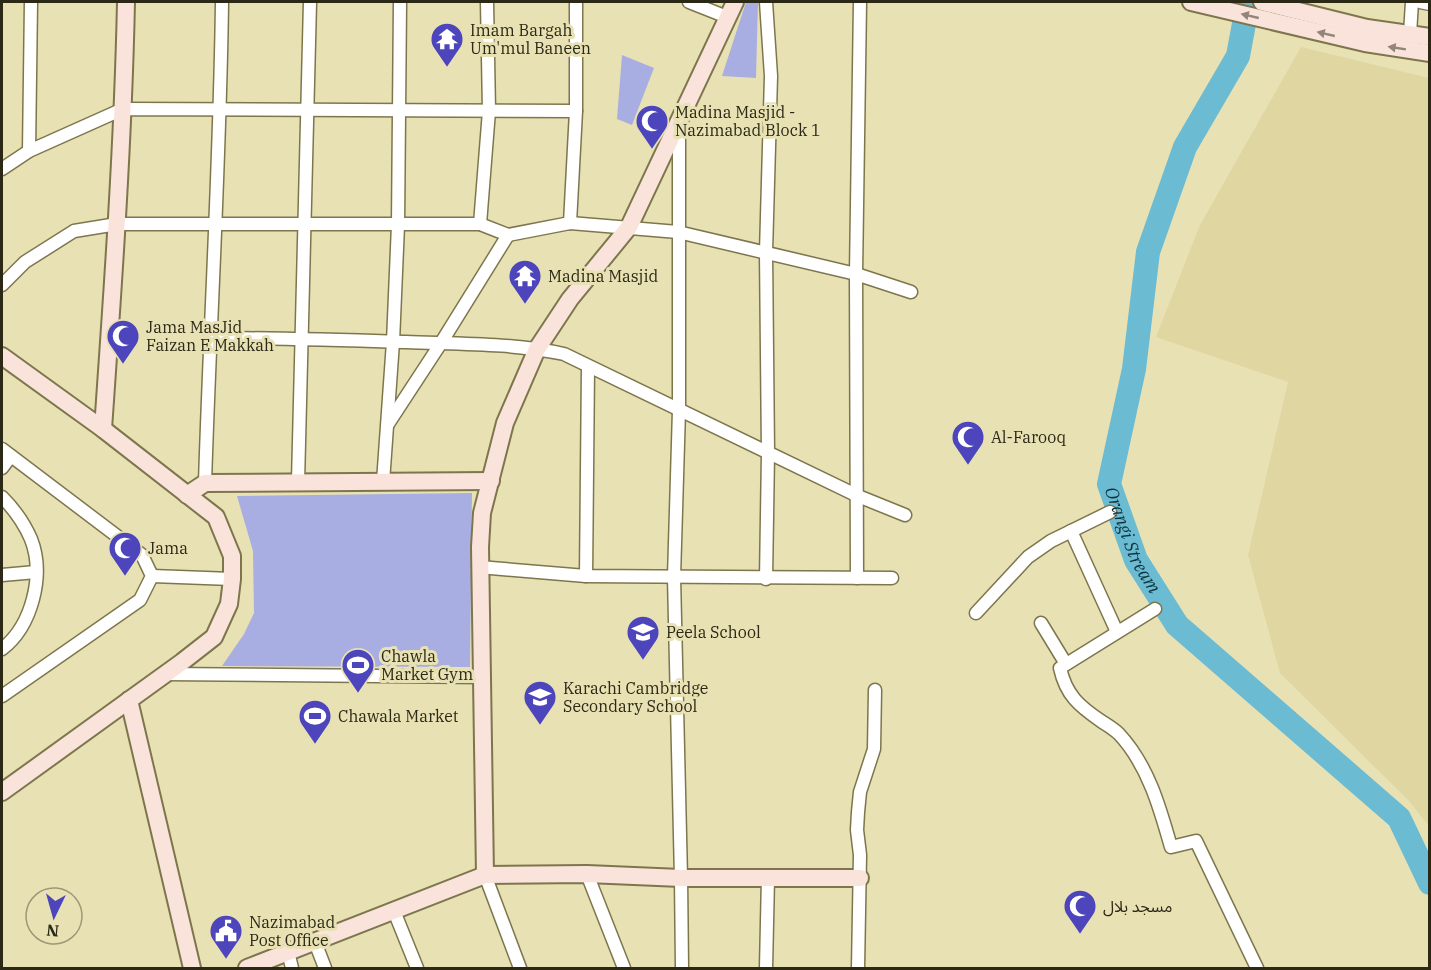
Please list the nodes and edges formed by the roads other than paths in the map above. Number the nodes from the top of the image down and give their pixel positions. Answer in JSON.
{"nodes":[{"id":1,"x":31,"y":2,"type":"edge"},
{"id":2,"x":126,"y":2,"type":"edge"},
{"id":3,"x":222,"y":2,"type":"edge"},
{"id":4,"x":310,"y":2,"type":"edge"},
{"id":5,"x":400,"y":2,"type":"edge"},
{"id":6,"x":487,"y":2,"type":"edge"},
{"id":7,"x":576,"y":2,"type":"edge"},
{"id":8,"x":689,"y":2,"type":"edge"},
{"id":9,"x":735,"y":2,"type":"edge"},
{"id":10,"x":766,"y":2,"type":"edge"},
{"id":11,"x":860,"y":2,"type":"edge"},
{"id":12,"x":1191,"y":2,"type":"edge"},
{"id":13,"x":1262,"y":2,"type":"edge"},
{"id":14,"x":1412,"y":2,"type":"edge"},
{"id":15,"x":1420,"y":2,"type":"edge"},
{"id":16,"x":1430,"y":4,"type":"edge"},
{"id":17,"x":1289,"y":16,"type":"junction"},
{"id":18,"x":727,"y":17,"type":"junction"},
{"id":19,"x":1410,"y":34,"type":"junction"},
{"id":20,"x":1366,"y":35,"type":"junction"},
{"id":21,"x":1430,"y":37,"type":"edge"},
{"id":22,"x":1430,"y":53,"type":"edge"},
{"id":23,"x":221,"y":108,"type":"junction"},
{"id":24,"x":123,"y":109,"type":"junction"},
{"id":25,"x":309,"y":109,"type":"junction"},
{"id":26,"x":400,"y":111,"type":"junction"},
{"id":27,"x":489,"y":111,"type":"junction"},
{"id":28,"x":576,"y":111,"type":"junction"},
{"id":29,"x":679,"y":123,"type":"junction"},
{"id":30,"x":29,"y":151,"type":"junction"},
{"id":31,"x":2,"y":169,"type":"edge"},
{"id":32,"x":117,"y":224,"type":"junction"},
{"id":33,"x":215,"y":224,"type":"junction"},
{"id":34,"x":305,"y":224,"type":"junction"},
{"id":35,"x":480,"y":224,"type":"junction"},
{"id":36,"x":570,"y":224,"type":"junction"},
{"id":37,"x":398,"y":225,"type":"junction"},
{"id":38,"x":628,"y":227,"type":"junction"},
{"id":39,"x":678,"y":232,"type":"junction"},
{"id":40,"x":508,"y":235,"type":"junction"},
{"id":41,"x":766,"y":252,"type":"junction"},
{"id":42,"x":856,"y":274,"type":"junction"},
{"id":43,"x":2,"y":285,"type":"edge"},
{"id":44,"x":911,"y":292,"type":"dead end"},
{"id":45,"x":210,"y":338,"type":"junction"},
{"id":46,"x":301,"y":338,"type":"junction"},
{"id":47,"x":393,"y":342,"type":"junction"},
{"id":48,"x":441,"y":343,"type":"junction"},
{"id":49,"x":537,"y":349,"type":"junction"},
{"id":50,"x":2,"y":356,"type":"edge"},
{"id":51,"x":588,"y":367,"type":"junction"},
{"id":52,"x":679,"y":410,"type":"junction"},
{"id":53,"x":387,"y":426,"type":"junction"},
{"id":54,"x":103,"y":429,"type":"junction"},
{"id":55,"x":6,"y":452,"type":"edge"},
{"id":56,"x":768,"y":453,"type":"junction"},
{"id":57,"x":2,"y":468,"type":"edge"},
{"id":58,"x":491,"y":481,"type":"junction"},
{"id":59,"x":298,"y":482,"type":"junction"},
{"id":60,"x":383,"y":482,"type":"junction"},
{"id":61,"x":205,"y":483,"type":"junction"},
{"id":62,"x":187,"y":495,"type":"junction"},
{"id":63,"x":858,"y":496,"type":"junction"},
{"id":64,"x":2,"y":497,"type":"edge"},
{"id":65,"x":1110,"y":512,"type":"dead end"},
{"id":66,"x":905,"y":515,"type":"dead end"},
{"id":67,"x":1071,"y":531,"type":"junction"},
{"id":68,"x":479,"y":567,"type":"junction"},
{"id":69,"x":36,"y":572,"type":"junction"},
{"id":70,"x":2,"y":575,"type":"edge"},
{"id":71,"x":152,"y":576,"type":"junction"},
{"id":72,"x":586,"y":576,"type":"junction"},
{"id":73,"x":674,"y":577,"type":"junction"},
{"id":74,"x":857,"y":578,"type":"junction"},
{"id":75,"x":892,"y":578,"type":"dead end"},
{"id":76,"x":232,"y":579,"type":"junction"},
{"id":77,"x":766,"y":579,"type":"junction"},
{"id":78,"x":1155,"y":609,"type":"dead end"},
{"id":79,"x":976,"y":613,"type":"dead end"},
{"id":80,"x":1041,"y":623,"type":"dead end"},
{"id":81,"x":1117,"y":632,"type":"junction"},
{"id":82,"x":2,"y":649,"type":"edge"},
{"id":83,"x":1066,"y":664,"type":"junction"},
{"id":84,"x":165,"y":675,"type":"junction"},
{"id":85,"x":482,"y":677,"type":"junction"},
{"id":86,"x":2,"y":679,"type":"edge"},
{"id":87,"x":875,"y":690,"type":"dead end"},
{"id":88,"x":5,"y":694,"type":"edge"},
{"id":89,"x":129,"y":700,"type":"junction"},
{"id":90,"x":2,"y":792,"type":"edge"},
{"id":91,"x":587,"y":874,"type":"junction"},
{"id":92,"x":485,"y":875,"type":"junction"},
{"id":93,"x":768,"y":877,"type":"junction"},
{"id":94,"x":681,"y":878,"type":"junction"},
{"id":95,"x":860,"y":878,"type":"junction"},
{"id":96,"x":394,"y":911,"type":"junction"},
{"id":97,"x":315,"y":942,"type":"junction"},
{"id":98,"x":290,"y":960,"type":"edge"},
{"id":99,"x":192,"y":969,"type":"edge"},
{"id":100,"x":247,"y":969,"type":"edge"},
{"id":101,"x":325,"y":969,"type":"edge"},
{"id":102,"x":417,"y":969,"type":"edge"},
{"id":103,"x":520,"y":969,"type":"edge"},
{"id":104,"x":624,"y":969,"type":"edge"},
{"id":105,"x":682,"y":969,"type":"edge"},
{"id":106,"x":766,"y":969,"type":"edge"},
{"id":107,"x":858,"y":969,"type":"edge"},
{"id":108,"x":1257,"y":969,"type":"edge"}],
"edges":[{"from":1,"to":30,"type":"street"},
{"from":2,"to":24,"type":"street"},
{"from":3,"to":23,"type":"street"},
{"from":4,"to":25,"type":"street"},
{"from":5,"to":26,"type":"street"},
{"from":6,"to":27,"type":"street"},
{"from":7,"to":28,"type":"street"},
{"from":8,"to":18,"type":"street"},
{"from":9,"to":18,"type":"street"},
{"from":10,"to":41,"type":"street"},
{"from":11,"to":42,"type":"street"},
{"from":17,"to":12,"type":"street","one_way":true},
{"from":13,"to":17,"type":"street"},
{"from":14,"to":19,"type":"street"},
{"from":15,"to":16,"type":"street"},
{"from":17,"to":20,"type":"street"},
{"from":18,"to":29,"type":"street"},
{"from":19,"to":20,"type":"street"},
{"from":19,"to":21,"type":"street"},
{"from":22,"to":20,"type":"street","one_way":true},
{"from":23,"to":24,"type":"street"},
{"from":23,"to":25,"type":"street"},
{"from":23,"to":33,"type":"street"},
{"from":24,"to":30,"type":"street"},
{"from":24,"to":32,"type":"street"},
{"from":25,"to":26,"type":"street"},
{"from":25,"to":34,"type":"street"},
{"from":26,"to":27,"type":"street"},
{"from":26,"to":37,"type":"street"},
{"from":27,"to":28,"type":"street"},
{"from":27,"to":35,"type":"street"},
{"from":28,"to":36,"type":"street"},
{"from":29,"to":38,"type":"street"},
{"from":29,"to":39,"type":"street"},
{"from":30,"to":31,"type":"street"},
{"from":32,"to":33,"type":"street"},
{"from":32,"to":43,"type":"street"},
{"from":32,"to":54,"type":"street"},
{"from":33,"to":34,"type":"street"},
{"from":33,"to":45,"type":"street"},
{"from":34,"to":37,"type":"street"},
{"from":34,"to":46,"type":"street"},
{"from":35,"to":37,"type":"street"},
{"from":35,"to":40,"type":"street"},
{"from":36,"to":38,"type":"street"},
{"from":36,"to":40,"type":"street"},
{"from":37,"to":47,"type":"street"},
{"from":38,"to":39,"type":"street"},
{"from":38,"to":49,"type":"street"},
{"from":39,"to":41,"type":"street"},
{"from":39,"to":52,"type":"street"},
{"from":40,"to":48,"type":"street"},
{"from":41,"to":42,"type":"street"},
{"from":41,"to":56,"type":"street"},
{"from":42,"to":44,"type":"street"},
{"from":42,"to":63,"type":"street"},
{"from":45,"to":46,"type":"street"},
{"from":45,"to":61,"type":"street"},
{"from":46,"to":47,"type":"street"},
{"from":46,"to":59,"type":"street"},
{"from":47,"to":48,"type":"street"},
{"from":47,"to":53,"type":"street"},
{"from":48,"to":49,"type":"street"},
{"from":48,"to":53,"type":"street"},
{"from":49,"to":51,"type":"street"},
{"from":49,"to":58,"type":"street"},
{"from":50,"to":54,"type":"street"},
{"from":51,"to":52,"type":"street"},
{"from":51,"to":72,"type":"street"},
{"from":52,"to":56,"type":"street"},
{"from":52,"to":73,"type":"street"},
{"from":53,"to":60,"type":"street"},
{"from":54,"to":62,"type":"street"},
{"from":55,"to":57,"type":"street"},
{"from":55,"to":71,"type":"street"},
{"from":56,"to":63,"type":"street"},
{"from":56,"to":77,"type":"street"},
{"from":58,"to":60,"type":"street"},
{"from":58,"to":68,"type":"street"},
{"from":59,"to":60,"type":"street"},
{"from":59,"to":61,"type":"street"},
{"from":61,"to":62,"type":"street"},
{"from":62,"to":76,"type":"street"},
{"from":63,"to":66,"type":"street"},
{"from":63,"to":74,"type":"street"},
{"from":64,"to":69,"type":"street"},
{"from":65,"to":67,"type":"street"},
{"from":67,"to":79,"type":"street"},
{"from":67,"to":81,"type":"street"},
{"from":68,"to":72,"type":"street"},
{"from":68,"to":85,"type":"street"},
{"from":69,"to":70,"type":"street"},
{"from":69,"to":82,"type":"street"},
{"from":71,"to":76,"type":"street"},
{"from":71,"to":88,"type":"street"},
{"from":72,"to":73,"type":"street"},
{"from":73,"to":77,"type":"street"},
{"from":73,"to":94,"type":"street"},
{"from":74,"to":75,"type":"street"},
{"from":74,"to":77,"type":"street"},
{"from":76,"to":84,"type":"street"},
{"from":78,"to":81,"type":"street"},
{"from":80,"to":83,"type":"street"},
{"from":81,"to":83,"type":"street"},
{"from":83,"to":108,"type":"street"},
{"from":84,"to":85,"type":"street"},
{"from":84,"to":89,"type":"street"},
{"from":85,"to":92,"type":"street"},
{"from":86,"to":88,"type":"street"},
{"from":87,"to":95,"type":"street"},
{"from":89,"to":90,"type":"street"},
{"from":89,"to":99,"type":"street"},
{"from":91,"to":92,"type":"street"},
{"from":91,"to":94,"type":"street"},
{"from":91,"to":104,"type":"street"},
{"from":92,"to":96,"type":"street"},
{"from":92,"to":103,"type":"street"},
{"from":93,"to":94,"type":"street"},
{"from":93,"to":95,"type":"street"},
{"from":93,"to":106,"type":"street"},
{"from":94,"to":105,"type":"street"},
{"from":95,"to":107,"type":"street"},
{"from":96,"to":97,"type":"street"},
{"from":96,"to":102,"type":"street"},
{"from":97,"to":98,"type":"street"},
{"from":97,"to":101,"type":"street"},
{"from":98,"to":100,"type":"street"}]}
